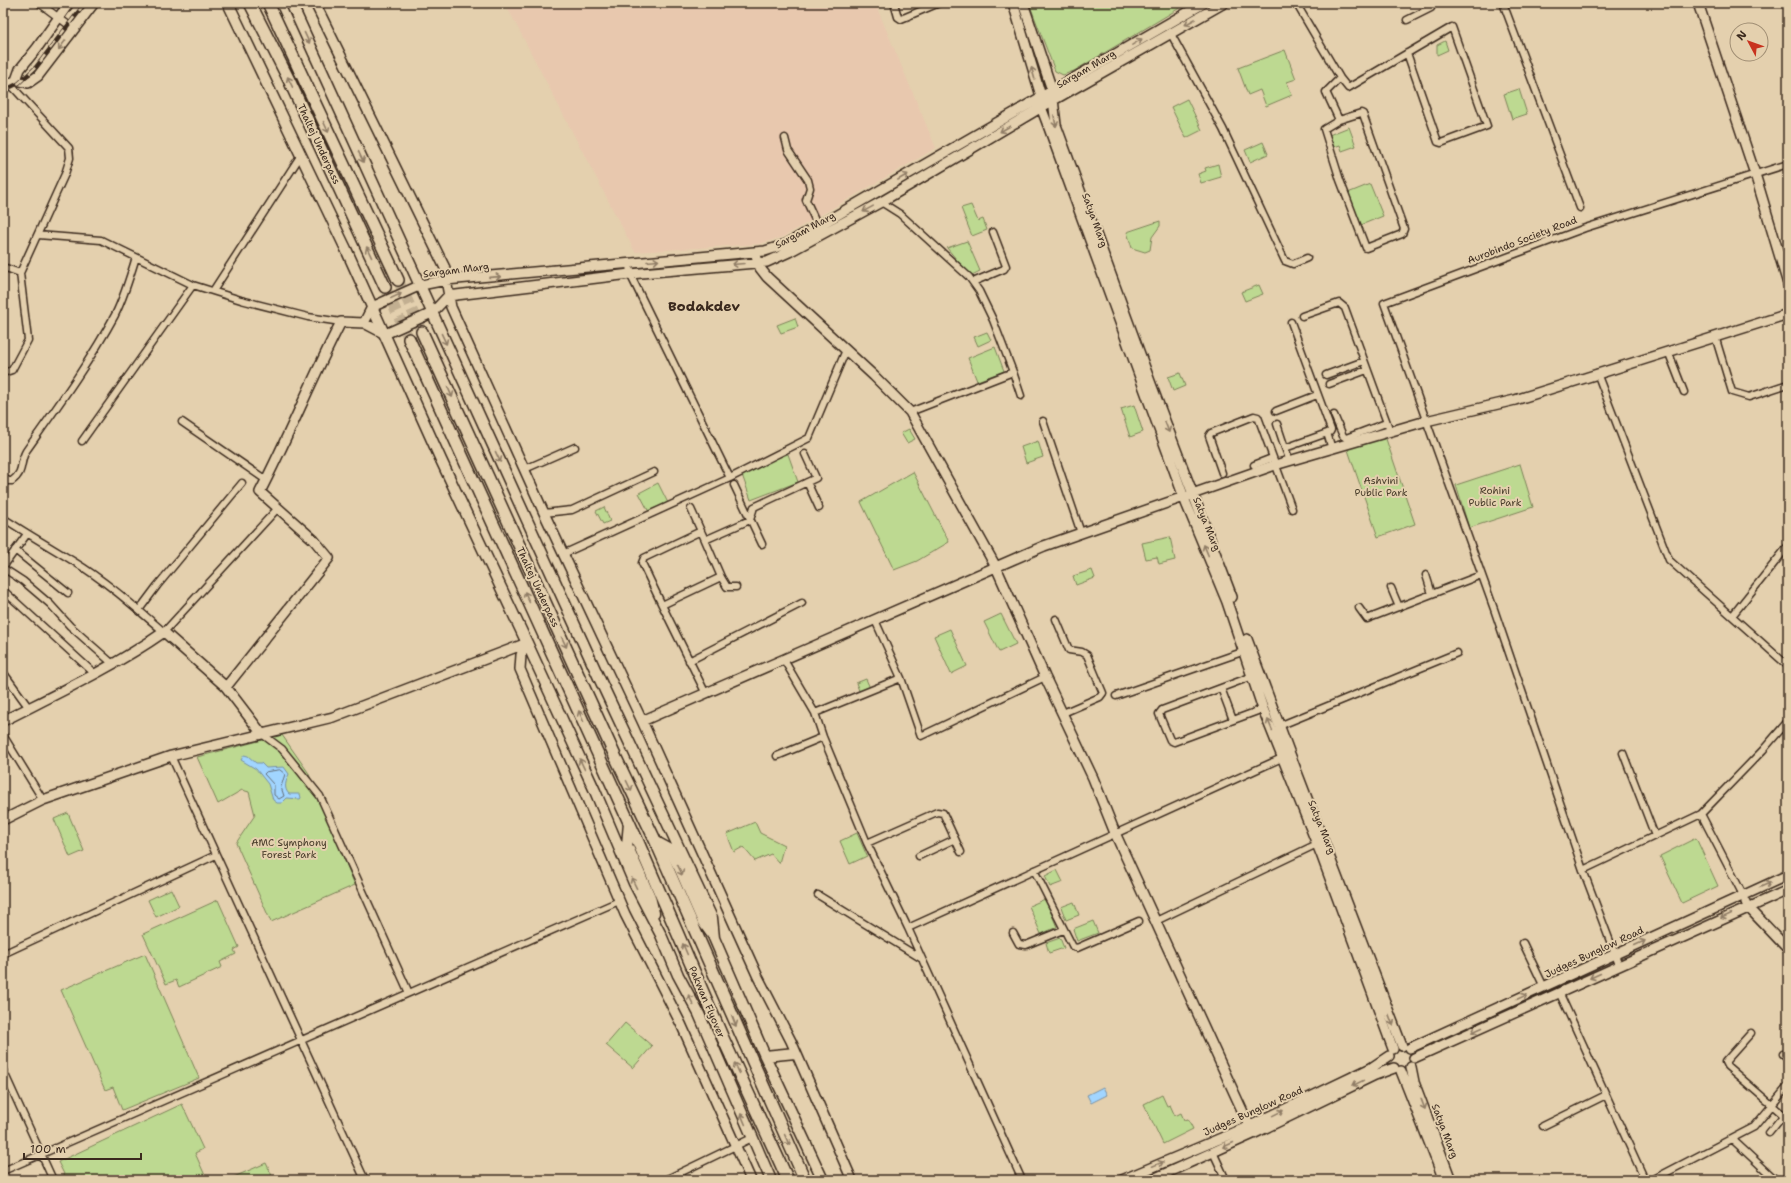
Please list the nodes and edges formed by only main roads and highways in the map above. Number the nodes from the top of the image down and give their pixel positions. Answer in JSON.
{"nodes":[{"id":1,"x":228,"y":3,"type":"edge"},
{"id":2,"x":250,"y":3,"type":"edge"},
{"id":3,"x":268,"y":3,"type":"edge"},
{"id":4,"x":290,"y":3,"type":"edge"},
{"id":5,"x":398,"y":280,"type":"tunnel mouth"},
{"id":6,"x":385,"y":287,"type":"tunnel mouth"},
{"id":7,"x":422,"y":332,"type":"tunnel mouth"},
{"id":8,"x":409,"y":339,"type":"tunnel mouth"},
{"id":9,"x":629,"y":823,"type":"junction"},
{"id":10,"x":656,"y":842,"type":"junction"},
{"id":11,"x":658,"y":930,"type":"junction"},
{"id":12,"x":714,"y":938,"type":"junction"},
{"id":13,"x":795,"y":1053,"type":"road end"},
{"id":14,"x":765,"y":1056,"type":"junction"},
{"id":15,"x":771,"y":1180,"type":"edge"},
{"id":16,"x":788,"y":1180,"type":"edge"},
{"id":17,"x":805,"y":1180,"type":"edge"},
{"id":18,"x":823,"y":1180,"type":"edge"}],
"edges":[{"from":11,"to":1,"type":"main road","one_way":true},
{"from":6,"to":2,"type":"highway","name":"Thaltej Underpass","one_way":true},
{"from":3,"to":5,"type":"highway","name":"Thaltej Underpass","one_way":true},
{"from":4,"to":12,"type":"main road","one_way":true},
{"from":7,"to":10,"type":"highway","name":"Thaltej Underpass","one_way":true},
{"from":9,"to":8,"type":"highway","name":"Thaltej Underpass","one_way":true},
{"from":9,"to":11,"type":"main road"},
{"from":16,"to":9,"type":"highway","name":"Pakwan Flyover","one_way":true},
{"from":10,"to":12,"type":"main road","one_way":true},
{"from":10,"to":17,"type":"highway","name":"Pakwan Flyover","one_way":true},
{"from":15,"to":11,"type":"main road","one_way":true},
{"from":12,"to":14,"type":"main road"},
{"from":13,"to":14,"type":"main road"},
{"from":14,"to":18,"type":"main road"}]}
